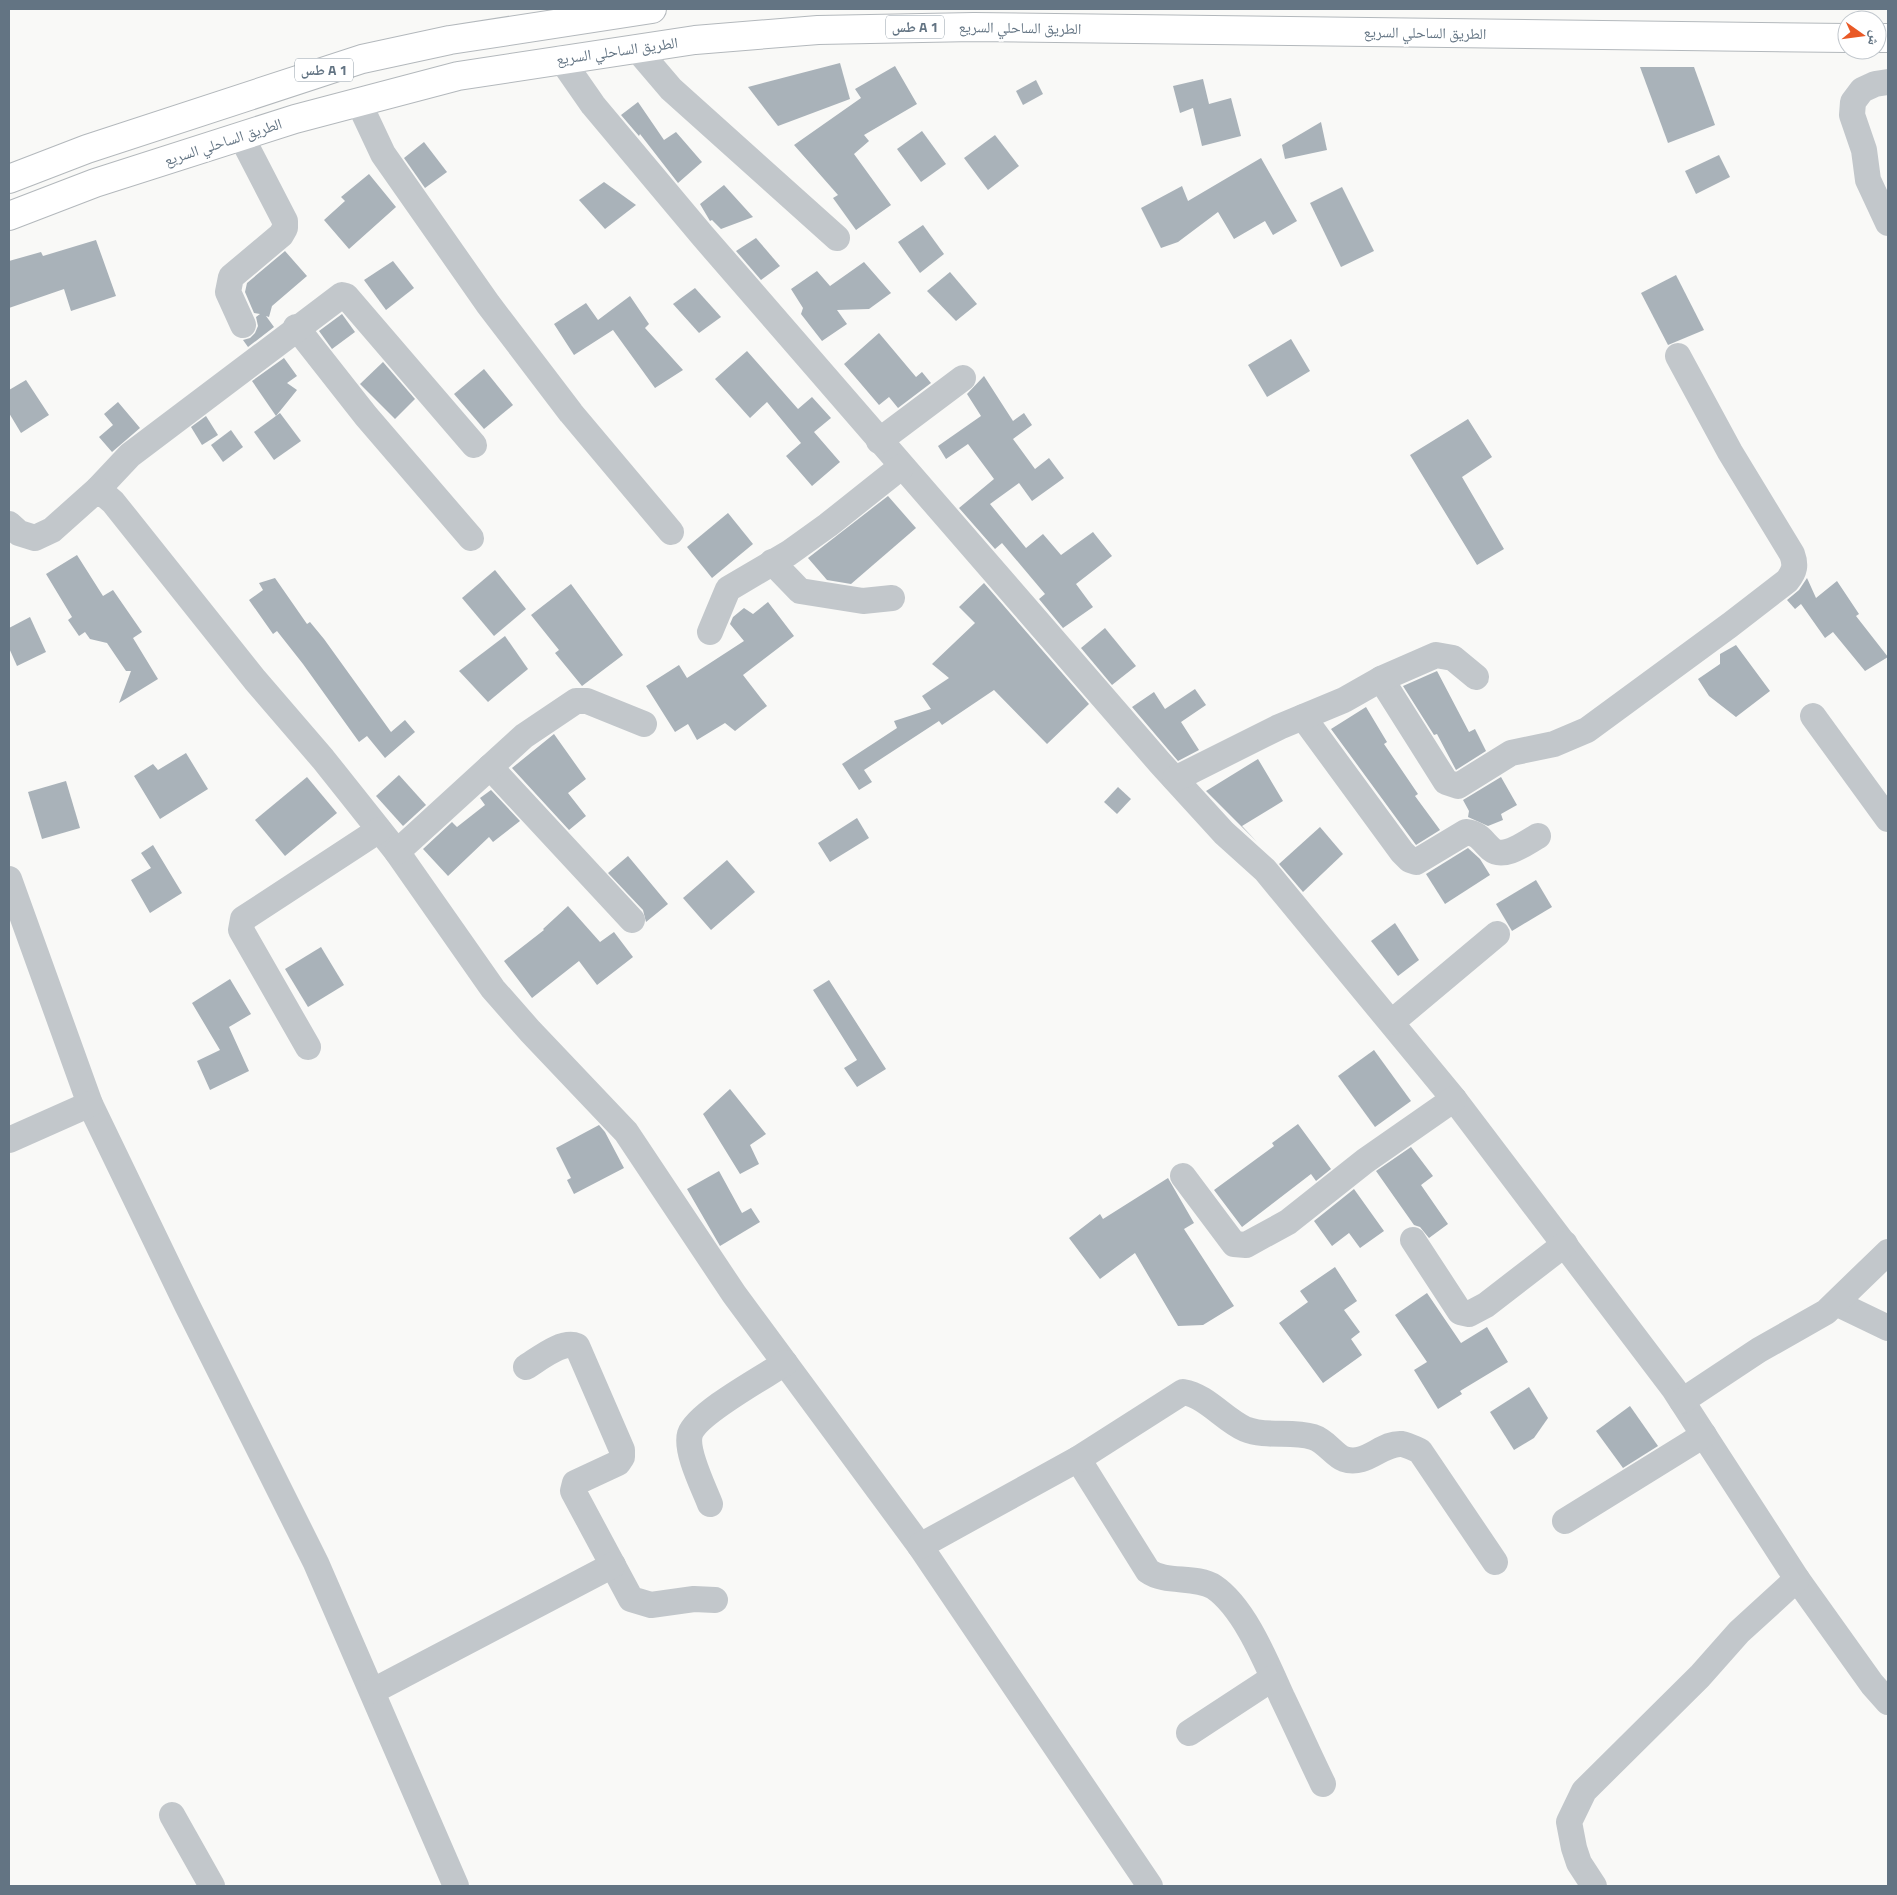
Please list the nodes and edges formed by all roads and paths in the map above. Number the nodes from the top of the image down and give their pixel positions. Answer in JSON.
{"nodes":[{"id":1,"x":652,"y":9,"type":"edge"},
{"id":2,"x":1837,"y":38,"type":"edge"},
{"id":3,"x":636,"y":48,"type":"junction"},
{"id":4,"x":561,"y":59,"type":"junction"},
{"id":5,"x":1888,"y":82,"type":"edge"},
{"id":6,"x":359,"y":103,"type":"junction"},
{"id":7,"x":241,"y":136,"type":"junction"},
{"id":8,"x":9,"y":179,"type":"edge"},
{"id":9,"x":9,"y":216,"type":"edge"},
{"id":10,"x":1888,"y":222,"type":"edge"},
{"id":11,"x":837,"y":238,"type":"dead end"},
{"id":12,"x":243,"y":325,"type":"dead end"},
{"id":13,"x":296,"y":327,"type":"junction"},
{"id":14,"x":1678,"y":356,"type":"dead end"},
{"id":15,"x":963,"y":378,"type":"dead end"},
{"id":16,"x":878,"y":440,"type":"junction"},
{"id":17,"x":474,"y":445,"type":"dead end"},
{"id":18,"x":901,"y":467,"type":"junction"},
{"id":19,"x":98,"y":489,"type":"junction"},
{"id":20,"x":9,"y":524,"type":"edge"},
{"id":21,"x":671,"y":532,"type":"dead end"},
{"id":22,"x":471,"y":538,"type":"dead end"},
{"id":23,"x":772,"y":562,"type":"junction"},
{"id":24,"x":892,"y":598,"type":"dead end"},
{"id":25,"x":710,"y":632,"type":"dead end"},
{"id":26,"x":1476,"y":677,"type":"dead end"},
{"id":27,"x":1382,"y":679,"type":"junction"},
{"id":28,"x":1813,"y":716,"type":"dead end"},
{"id":29,"x":1303,"y":717,"type":"junction"},
{"id":30,"x":644,"y":724,"type":"dead end"},
{"id":31,"x":490,"y":767,"type":"junction"},
{"id":32,"x":1175,"y":779,"type":"junction"},
{"id":33,"x":1888,"y":819,"type":"edge"},
{"id":34,"x":379,"y":830,"type":"junction"},
{"id":35,"x":1538,"y":836,"type":"dead end"},
{"id":36,"x":397,"y":852,"type":"junction"},
{"id":37,"x":9,"y":879,"type":"edge"},
{"id":38,"x":632,"y":920,"type":"dead end"},
{"id":39,"x":1497,"y":934,"type":"dead end"},
{"id":40,"x":1392,"y":1022,"type":"junction"},
{"id":41,"x":308,"y":1047,"type":"dead end"},
{"id":42,"x":1454,"y":1098,"type":"junction"},
{"id":43,"x":90,"y":1104,"type":"junction"},
{"id":44,"x":9,"y":1140,"type":"edge"},
{"id":45,"x":1183,"y":1176,"type":"dead end"},
{"id":46,"x":1413,"y":1240,"type":"dead end"},
{"id":47,"x":1565,"y":1244,"type":"junction"},
{"id":48,"x":1888,"y":1252,"type":"edge"},
{"id":49,"x":1836,"y":1303,"type":"junction"},
{"id":50,"x":1888,"y":1328,"type":"edge"},
{"id":51,"x":785,"y":1363,"type":"junction"},
{"id":52,"x":526,"y":1367,"type":"dead end"},
{"id":53,"x":1682,"y":1401,"type":"junction"},
{"id":54,"x":1704,"y":1435,"type":"junction"},
{"id":55,"x":1078,"y":1459,"type":"junction"},
{"id":56,"x":710,"y":1504,"type":"dead end"},
{"id":57,"x":1565,"y":1521,"type":"dead end"},
{"id":58,"x":920,"y":1546,"type":"junction"},
{"id":59,"x":1495,"y":1562,"type":"dead end"},
{"id":60,"x":613,"y":1565,"type":"junction"},
{"id":61,"x":1797,"y":1579,"type":"junction"},
{"id":62,"x":715,"y":1600,"type":"dead end"},
{"id":63,"x":1273,"y":1678,"type":"junction"},
{"id":64,"x":373,"y":1691,"type":"junction"},
{"id":65,"x":1888,"y":1702,"type":"edge"},
{"id":66,"x":1188,"y":1733,"type":"dead end"},
{"id":67,"x":1323,"y":1784,"type":"dead end"},
{"id":68,"x":172,"y":1814,"type":"dead end"},
{"id":69,"x":212,"y":1886,"type":"edge"},
{"id":70,"x":456,"y":1886,"type":"edge"},
{"id":71,"x":1150,"y":1886,"type":"edge"},
{"id":72,"x":1594,"y":1886,"type":"edge"}],
"edges":[{"from":1,"to":8,"type":"highway","number":"طس A 1"},
{"from":2,"to":3,"type":"highway","name":"الطريق الساحلي السريع","number":"طس A 1"},
{"from":3,"to":4,"type":"highway","name":"الطريق الساحلي السريع","number":"طس A 1"},
{"from":3,"to":11,"type":"street"},
{"from":4,"to":6,"type":"highway","name":"الطريق الساحلي السريع","number":"طس A 1"},
{"from":4,"to":16,"type":"street"},
{"from":5,"to":10,"type":"street"},
{"from":6,"to":7,"type":"highway","name":"الطريق الساحلي السريع","number":"طس A 1"},
{"from":6,"to":21,"type":"street"},
{"from":7,"to":9,"type":"highway","name":"الطريق الساحلي السريع","number":"طس A 1"},
{"from":7,"to":12,"type":"street"},
{"from":13,"to":17,"type":"street"},
{"from":13,"to":19,"type":"street"},
{"from":13,"to":22,"type":"street"},
{"from":14,"to":27,"type":"street"},
{"from":15,"to":16,"type":"street"},
{"from":16,"to":18,"type":"street"},
{"from":18,"to":23,"type":"street"},
{"from":18,"to":32,"type":"street"},
{"from":19,"to":20,"type":"street"},
{"from":19,"to":34,"type":"street"},
{"from":23,"to":24,"type":"street"},
{"from":23,"to":25,"type":"street"},
{"from":26,"to":27,"type":"street"},
{"from":27,"to":29,"type":"street"},
{"from":28,"to":33,"type":"street"},
{"from":29,"to":32,"type":"street"},
{"from":29,"to":35,"type":"street"},
{"from":30,"to":31,"type":"street"},
{"from":31,"to":36,"type":"street"},
{"from":31,"to":38,"type":"street"},
{"from":32,"to":40,"type":"street"},
{"from":34,"to":36,"type":"street"},
{"from":34,"to":41,"type":"street"},
{"from":36,"to":51,"type":"street"},
{"from":37,"to":43,"type":"street"},
{"from":39,"to":40,"type":"street"},
{"from":40,"to":42,"type":"street"},
{"from":42,"to":45,"type":"street"},
{"from":42,"to":47,"type":"street"},
{"from":43,"to":44,"type":"street"},
{"from":43,"to":64,"type":"street"},
{"from":46,"to":47,"type":"street"},
{"from":47,"to":53,"type":"street"},
{"from":48,"to":49,"type":"street"},
{"from":49,"to":50,"type":"street"},
{"from":49,"to":53,"type":"street"},
{"from":51,"to":56,"type":"street"},
{"from":51,"to":58,"type":"street"},
{"from":52,"to":60,"type":"street"},
{"from":53,"to":54,"type":"street"},
{"from":54,"to":57,"type":"street"},
{"from":54,"to":61,"type":"street"},
{"from":55,"to":58,"type":"street"},
{"from":55,"to":59,"type":"street"},
{"from":55,"to":63,"type":"street"},
{"from":58,"to":71,"type":"street"},
{"from":60,"to":62,"type":"street"},
{"from":60,"to":64,"type":"street"},
{"from":61,"to":65,"type":"street"},
{"from":61,"to":72,"type":"street"},
{"from":63,"to":66,"type":"street"},
{"from":63,"to":67,"type":"street"},
{"from":64,"to":70,"type":"street"},
{"from":68,"to":69,"type":"street"}]}
